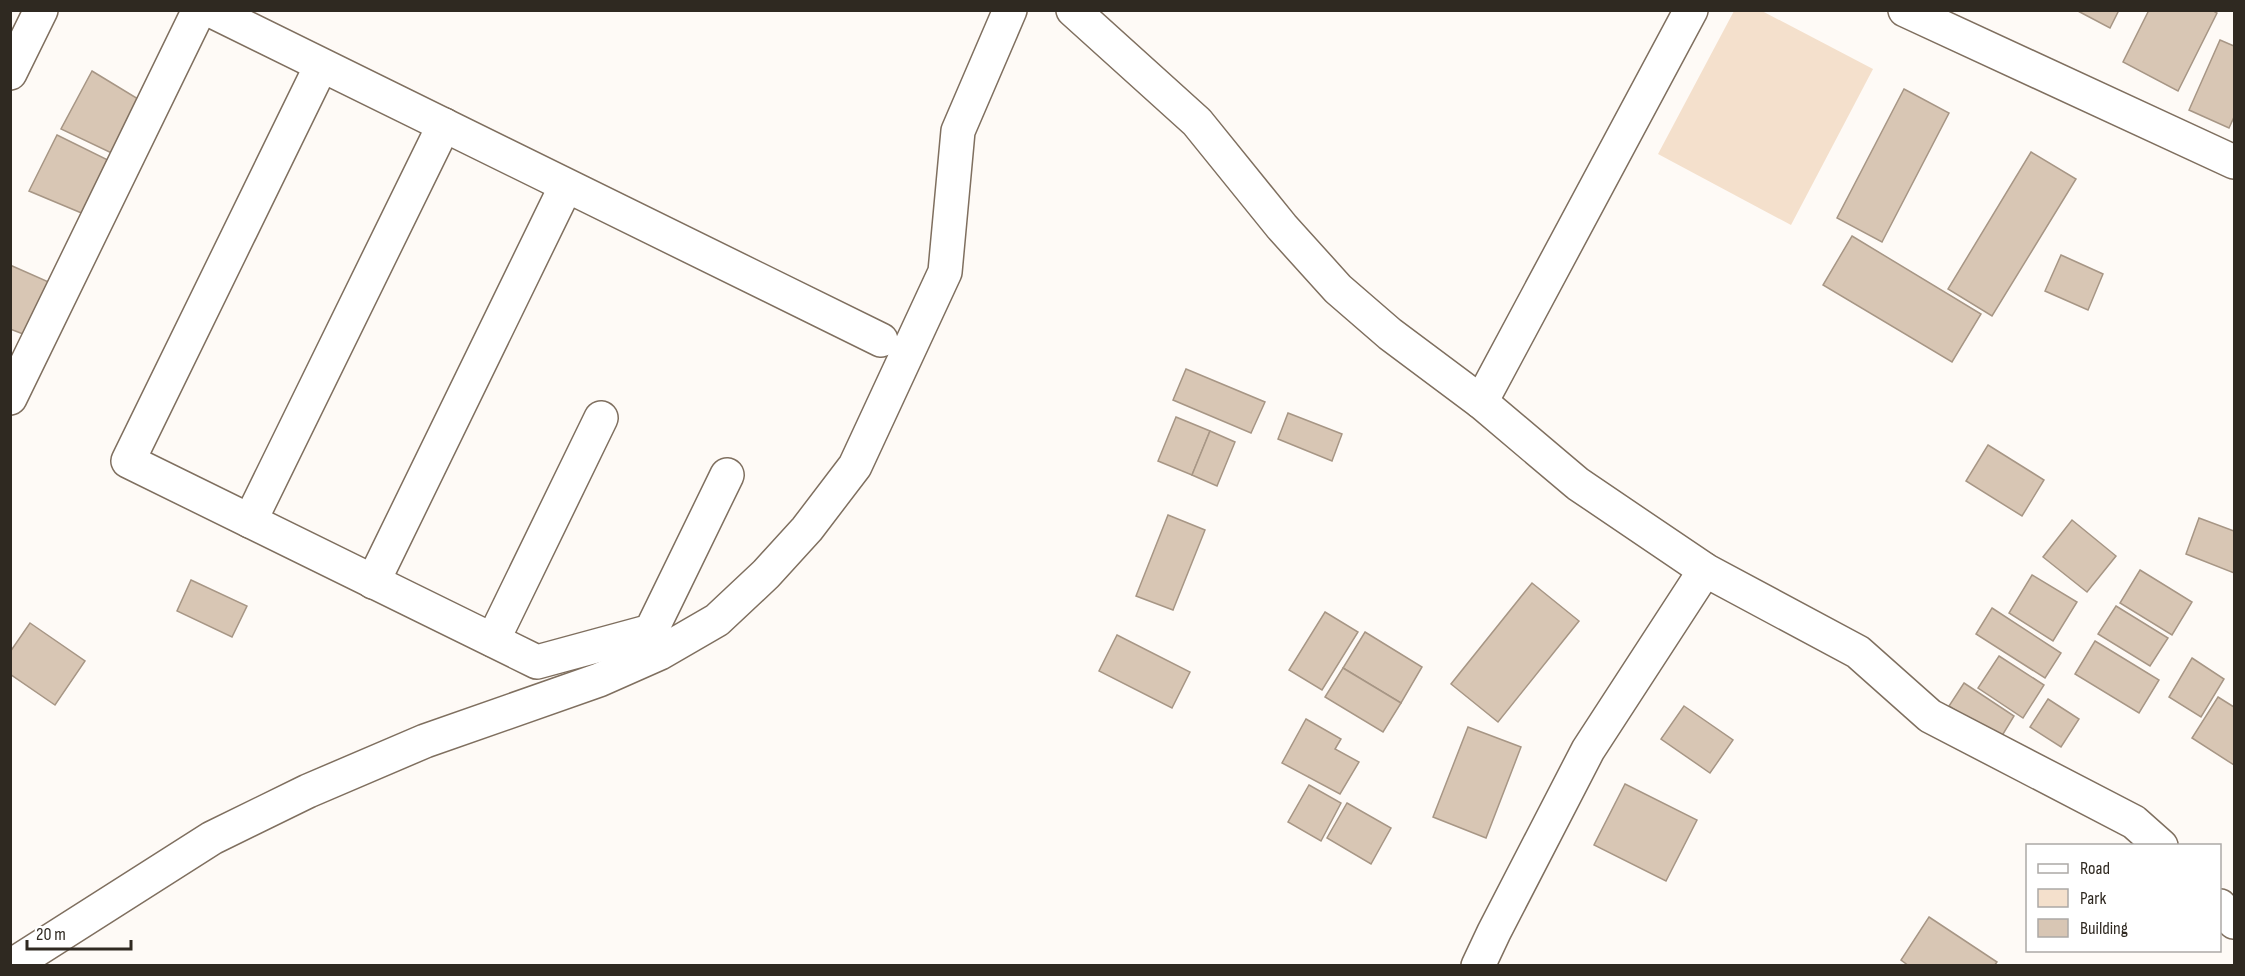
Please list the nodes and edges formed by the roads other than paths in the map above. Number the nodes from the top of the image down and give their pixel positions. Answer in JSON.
{"nodes":[{"id":1,"x":41,"y":10,"type":"edge"},
{"id":2,"x":199,"y":10,"type":"edge"},
{"id":3,"x":210,"y":10,"type":"edge"},
{"id":4,"x":1010,"y":10,"type":"edge"},
{"id":5,"x":1073,"y":10,"type":"edge"},
{"id":6,"x":1691,"y":10,"type":"edge"},
{"id":7,"x":1905,"y":10,"type":"edge"},
{"id":8,"x":321,"y":66,"type":"junction"},
{"id":9,"x":10,"y":73,"type":"edge"},
{"id":10,"x":444,"y":125,"type":"junction"},
{"id":11,"x":2235,"y":162,"type":"edge"},
{"id":12,"x":566,"y":186,"type":"junction"},
{"id":13,"x":881,"y":340,"type":"dead end"},
{"id":14,"x":10,"y":398,"type":"edge"},
{"id":15,"x":1481,"y":402,"type":"junction"},
{"id":16,"x":601,"y":418,"type":"dead end"},
{"id":17,"x":727,"y":475,"type":"dead end"},
{"id":18,"x":250,"y":521,"type":"junction"},
{"id":19,"x":1705,"y":570,"type":"junction"},
{"id":20,"x":374,"y":582,"type":"junction"},
{"id":21,"x":493,"y":640,"type":"junction"},
{"id":22,"x":2159,"y":844,"type":"edge"},
{"id":23,"x":2221,"y":907,"type":"edge"},
{"id":24,"x":2235,"y":922,"type":"edge"},
{"id":25,"x":11,"y":966,"type":"edge"},
{"id":26,"x":1478,"y":966,"type":"edge"}],
"edges":[{"from":1,"to":9,"type":"street"},
{"from":2,"to":14,"type":"street"},
{"from":3,"to":8,"type":"street"},
{"from":4,"to":25,"type":"street"},
{"from":5,"to":15,"type":"street"},
{"from":6,"to":15,"type":"street"},
{"from":7,"to":11,"type":"street"},
{"from":8,"to":10,"type":"street"},
{"from":8,"to":18,"type":"street"},
{"from":10,"to":12,"type":"street"},
{"from":10,"to":18,"type":"street"},
{"from":12,"to":13,"type":"street"},
{"from":12,"to":20,"type":"street"},
{"from":15,"to":19,"type":"street"},
{"from":16,"to":21,"type":"street"},
{"from":17,"to":21,"type":"street"},
{"from":18,"to":20,"type":"street"},
{"from":19,"to":22,"type":"street"},
{"from":19,"to":26,"type":"street"},
{"from":20,"to":21,"type":"street"},
{"from":23,"to":24,"type":"street"}]}
